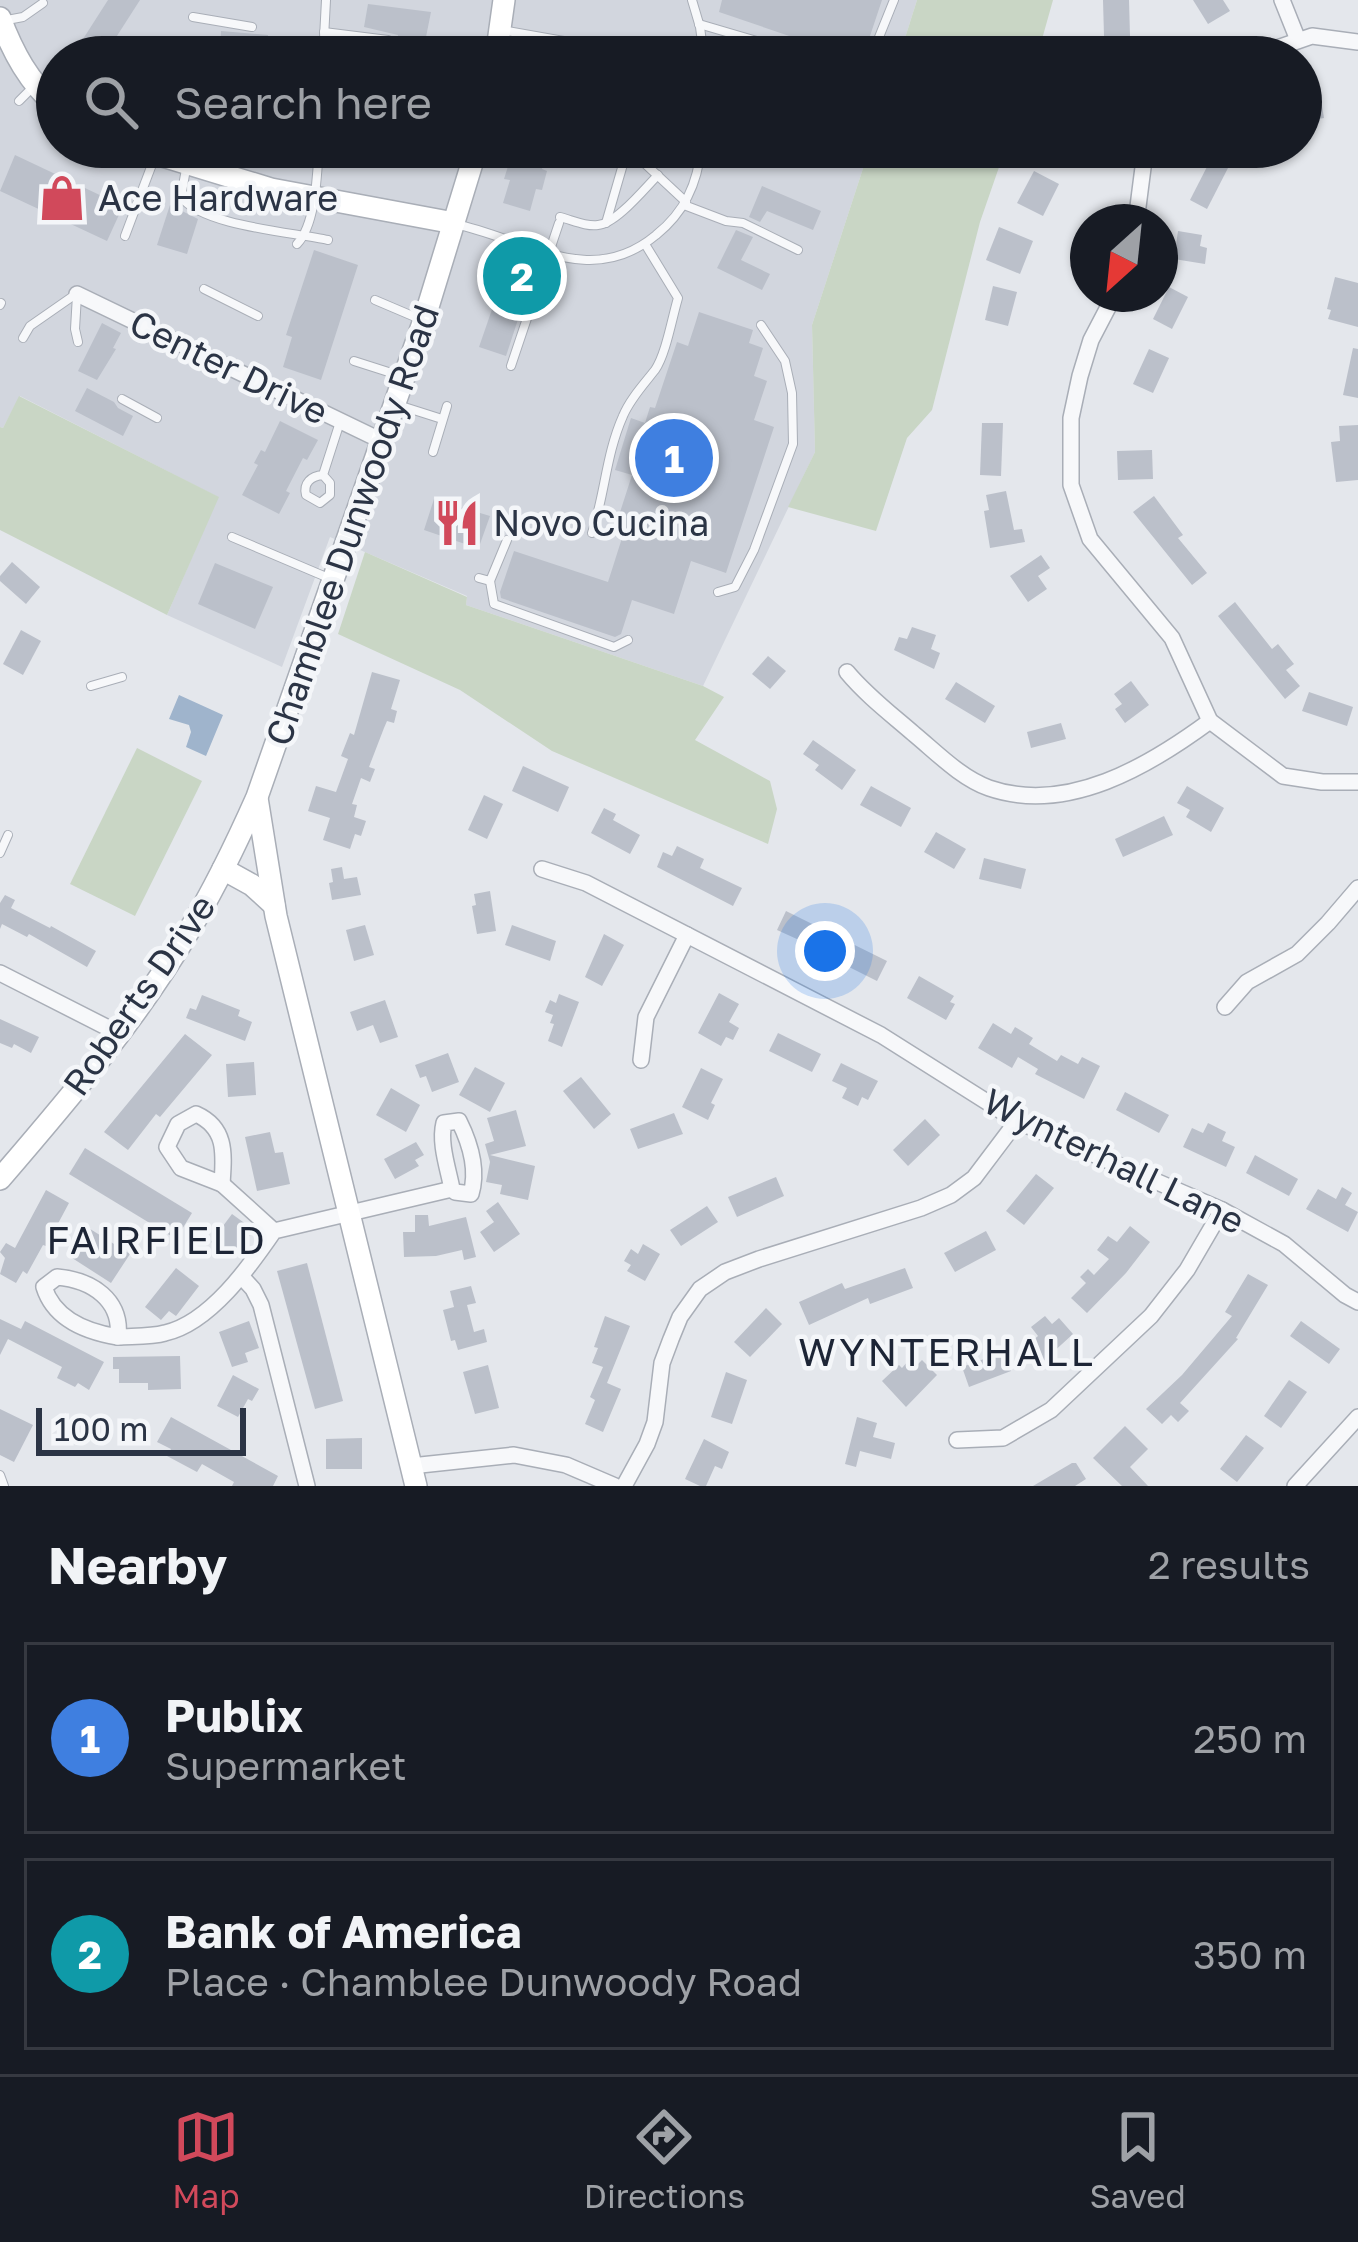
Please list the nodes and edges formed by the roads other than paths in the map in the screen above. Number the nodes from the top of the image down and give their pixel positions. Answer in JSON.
{"nodes":[{"id":1,"x":326,"y":0,"type":"edge"},
{"id":2,"x":504,"y":0,"type":"edge"},
{"id":3,"x":692,"y":0,"type":"edge"},
{"id":4,"x":894,"y":0,"type":"edge"},
{"id":5,"x":1282,"y":0,"type":"edge"},
{"id":6,"x":43,"y":3,"type":"dead end"},
{"id":7,"x":193,"y":17,"type":"dead end"},
{"id":8,"x":0,"y":20,"type":"edge"},
{"id":9,"x":699,"y":24,"type":"junction"},
{"id":10,"x":252,"y":27,"type":"dead end"},
{"id":11,"x":500,"y":29,"type":"junction"},
{"id":12,"x":325,"y":32,"type":"junction"},
{"id":13,"x":325,"y":36,"type":"edge"},
{"id":14,"x":356,"y":36,"type":"edge"},
{"id":15,"x":499,"y":36,"type":"edge"},
{"id":16,"x":538,"y":36,"type":"edge"},
{"id":17,"x":701,"y":36,"type":"edge"},
{"id":18,"x":745,"y":36,"type":"edge"},
{"id":19,"x":879,"y":36,"type":"edge"},
{"id":20,"x":1296,"y":36,"type":"edge"},
{"id":21,"x":1322,"y":37,"type":"edge"},
{"id":22,"x":1358,"y":41,"type":"edge"},
{"id":23,"x":36,"y":84,"type":"edge"},
{"id":24,"x":143,"y":168,"type":"edge"},
{"id":25,"x":186,"y":168,"type":"edge"},
{"id":26,"x":197,"y":168,"type":"edge"},
{"id":27,"x":317,"y":168,"type":"edge"},
{"id":28,"x":471,"y":168,"type":"edge"},
{"id":29,"x":622,"y":168,"type":"edge"},
{"id":30,"x":650,"y":168,"type":"edge"},
{"id":31,"x":698,"y":168,"type":"edge"},
{"id":32,"x":1143,"y":168,"type":"edge"},
{"id":33,"x":658,"y":175,"type":"junction"},
{"id":34,"x":314,"y":197,"type":"junction"},
{"id":35,"x":685,"y":203,"type":"junction"},
{"id":36,"x":1138,"y":204,"type":"edge"},
{"id":37,"x":454,"y":224,"type":"junction"},
{"id":38,"x":605,"y":224,"type":"junction"},
{"id":39,"x":306,"y":235,"type":"junction"},
{"id":40,"x":125,"y":236,"type":"dead end"},
{"id":41,"x":328,"y":240,"type":"dead end"},
{"id":42,"x":297,"y":244,"type":"dead end"},
{"id":43,"x":645,"y":244,"type":"junction"},
{"id":44,"x":798,"y":250,"type":"dead end"},
{"id":45,"x":549,"y":253,"type":"junction"},
{"id":46,"x":204,"y":289,"type":"dead end"},
{"id":47,"x":77,"y":294,"type":"junction"},
{"id":48,"x":375,"y":299,"type":"dead end"},
{"id":49,"x":1106,"y":312,"type":"edge"},
{"id":50,"x":258,"y":316,"type":"dead end"},
{"id":51,"x":424,"y":320,"type":"junction"},
{"id":52,"x":761,"y":325,"type":"dead end"},
{"id":53,"x":11,"y":326,"type":"dead end"},
{"id":54,"x":78,"y":342,"type":"dead end"},
{"id":55,"x":354,"y":361,"type":"dead end"},
{"id":56,"x":511,"y":365,"type":"dead end"},
{"id":57,"x":403,"y":376,"type":"junction"},
{"id":58,"x":122,"y":399,"type":"dead end"},
{"id":59,"x":393,"y":403,"type":"junction"},
{"id":60,"x":447,"y":406,"type":"dead end"},
{"id":61,"x":158,"y":418,"type":"dead end"},
{"id":62,"x":442,"y":419,"type":"junction"},
{"id":63,"x":340,"y":421,"type":"junction"},
{"id":64,"x":380,"y":440,"type":"junction"},
{"id":65,"x":434,"y":452,"type":"dead end"},
{"id":66,"x":322,"y":475,"type":"dead end"},
{"id":67,"x":592,"y":533,"type":"dead end"},
{"id":68,"x":232,"y":538,"type":"dead end"},
{"id":69,"x":507,"y":540,"type":"dead end"},
{"id":70,"x":332,"y":579,"type":"junction"},
{"id":71,"x":718,"y":592,"type":"dead end"},
{"id":72,"x":628,"y":640,"type":"dead end"},
{"id":73,"x":847,"y":671,"type":"dead end"},
{"id":74,"x":122,"y":677,"type":"dead end"},
{"id":75,"x":91,"y":686,"type":"dead end"},
{"id":76,"x":1210,"y":721,"type":"junction"},
{"id":77,"x":1358,"y":782,"type":"edge"},
{"id":78,"x":257,"y":797,"type":"junction"},
{"id":79,"x":8,"y":835,"type":"dead end"},
{"id":80,"x":0,"y":854,"type":"edge"},
{"id":81,"x":223,"y":869,"type":"junction"},
{"id":82,"x":542,"y":869,"type":"dead end"},
{"id":83,"x":1358,"y":888,"type":"edge"},
{"id":84,"x":274,"y":905,"type":"junction"},
{"id":85,"x":687,"y":935,"type":"junction"},
{"id":86,"x":0,"y":974,"type":"edge"},
{"id":87,"x":1225,"y":1006,"type":"dead end"},
{"id":88,"x":118,"y":1033,"type":"junction"},
{"id":89,"x":641,"y":1060,"type":"dead end"},
{"id":90,"x":1017,"y":1120,"type":"junction"},
{"id":91,"x":0,"y":1179,"type":"edge"},
{"id":92,"x":221,"y":1184,"type":"junction"},
{"id":93,"x":452,"y":1189,"type":"dead end"},
{"id":94,"x":1222,"y":1210,"type":"junction"},
{"id":95,"x":347,"y":1213,"type":"junction"},
{"id":96,"x":274,"y":1231,"type":"junction"},
{"id":97,"x":242,"y":1277,"type":"junction"},
{"id":98,"x":1358,"y":1302,"type":"edge"},
{"id":99,"x":118,"y":1337,"type":"junction"},
{"id":100,"x":1358,"y":1417,"type":"edge"},
{"id":101,"x":957,"y":1440,"type":"dead end"},
{"id":102,"x":0,"y":1475,"type":"edge"},
{"id":103,"x":414,"y":1476,"type":"edge"},
{"id":104,"x":4,"y":1486,"type":"edge"},
{"id":105,"x":307,"y":1486,"type":"edge"},
{"id":106,"x":615,"y":1486,"type":"edge"},
{"id":107,"x":625,"y":1486,"type":"edge"},
{"id":108,"x":1295,"y":1486,"type":"edge"}],
"edges":[{"from":1,"to":12,"type":"lane"},
{"from":2,"to":11,"type":"street"},
{"from":3,"to":9,"type":"lane"},
{"from":4,"to":19,"type":"lane"},
{"from":5,"to":20,"type":"street"},
{"from":6,"to":8,"type":"lane"},
{"from":7,"to":10,"type":"lane"},
{"from":8,"to":23,"type":"street"},
{"from":9,"to":17,"type":"lane"},
{"from":9,"to":18,"type":"lane"},
{"from":11,"to":15,"type":"street"},
{"from":11,"to":16,"type":"lane"},
{"from":12,"to":13,"type":"lane"},
{"from":12,"to":14,"type":"lane"},
{"from":21,"to":22,"type":"street"},
{"from":24,"to":40,"type":"lane"},
{"from":25,"to":39,"type":"lane"},
{"from":26,"to":34,"type":"street"},
{"from":27,"to":34,"type":"lane"},
{"from":28,"to":37,"type":"street","name":"Chamblee Dunwoody Road"},
{"from":29,"to":38,"type":"lane"},
{"from":30,"to":33,"type":"lane"},
{"from":31,"to":35,"type":"lane"},
{"from":32,"to":36,"type":"street"},
{"from":33,"to":35,"type":"lane"},
{"from":33,"to":38,"type":"lane"},
{"from":34,"to":37,"type":"street"},
{"from":34,"to":39,"type":"lane"},
{"from":35,"to":43,"type":"lane"},
{"from":35,"to":44,"type":"lane"},
{"from":37,"to":45,"type":"lane"},
{"from":37,"to":51,"type":"street","name":"Chamblee Dunwoody Road"},
{"from":38,"to":45,"type":"lane"},
{"from":39,"to":41,"type":"lane"},
{"from":39,"to":42,"type":"lane"},
{"from":43,"to":45,"type":"lane"},
{"from":43,"to":67,"type":"lane"},
{"from":45,"to":56,"type":"lane"},
{"from":46,"to":50,"type":"lane"},
{"from":47,"to":53,"type":"lane"},
{"from":47,"to":54,"type":"lane"},
{"from":47,"to":63,"type":"street","name":"Center Drive"},
{"from":48,"to":51,"type":"lane"},
{"from":49,"to":76,"type":"street"},
{"from":51,"to":57,"type":"street","name":"Chamblee Dunwoody Road"},
{"from":52,"to":71,"type":"lane"},
{"from":55,"to":57,"type":"lane"},
{"from":57,"to":59,"type":"street","name":"Chamblee Dunwoody Road"},
{"from":58,"to":61,"type":"lane"},
{"from":59,"to":62,"type":"lane"},
{"from":59,"to":64,"type":"street","name":"Chamblee Dunwoody Road"},
{"from":60,"to":62,"type":"lane"},
{"from":62,"to":65,"type":"lane"},
{"from":63,"to":64,"type":"street","name":"Center Drive"},
{"from":63,"to":66,"type":"lane"},
{"from":64,"to":70,"type":"street","name":"Chamblee Dunwoody Road"},
{"from":68,"to":70,"type":"lane"},
{"from":69,"to":72,"type":"lane"},
{"from":70,"to":78,"type":"street","name":"Chamblee Dunwoody Road"},
{"from":73,"to":76,"type":"street"},
{"from":74,"to":75,"type":"lane"},
{"from":76,"to":77,"type":"street"},
{"from":78,"to":81,"type":"street","name":"Roberts Drive"},
{"from":78,"to":84,"type":"street","name":"Chamblee Dunwoody Road"},
{"from":79,"to":80,"type":"lane"},
{"from":81,"to":84,"type":"street"},
{"from":81,"to":88,"type":"street","name":"Roberts Drive"},
{"from":82,"to":85,"type":"street","name":"Wynterhall Lane"},
{"from":83,"to":87,"type":"street"},
{"from":84,"to":95,"type":"street","name":"Chamblee Dunwoody Road"},
{"from":85,"to":89,"type":"street"},
{"from":85,"to":90,"type":"street","name":"Wynterhall Lane"},
{"from":86,"to":88,"type":"street"},
{"from":88,"to":91,"type":"street","name":"Roberts Drive"},
{"from":90,"to":94,"type":"street","name":"Wynterhall Lane"},
{"from":90,"to":107,"type":"street"},
{"from":92,"to":92,"type":"street"},
{"from":92,"to":96,"type":"street"},
{"from":93,"to":95,"type":"street"},
{"from":94,"to":98,"type":"street","name":"Wynterhall Lane"},
{"from":94,"to":101,"type":"street"},
{"from":95,"to":96,"type":"street"},
{"from":95,"to":103,"type":"street","name":"Chamblee Dunwoody Road"},
{"from":96,"to":97,"type":"street"},
{"from":97,"to":99,"type":"street"},
{"from":97,"to":105,"type":"street"},
{"from":99,"to":99,"type":"street"},
{"from":100,"to":108,"type":"street"},
{"from":102,"to":104,"type":"lane"},
{"from":103,"to":106,"type":"street"}]}
